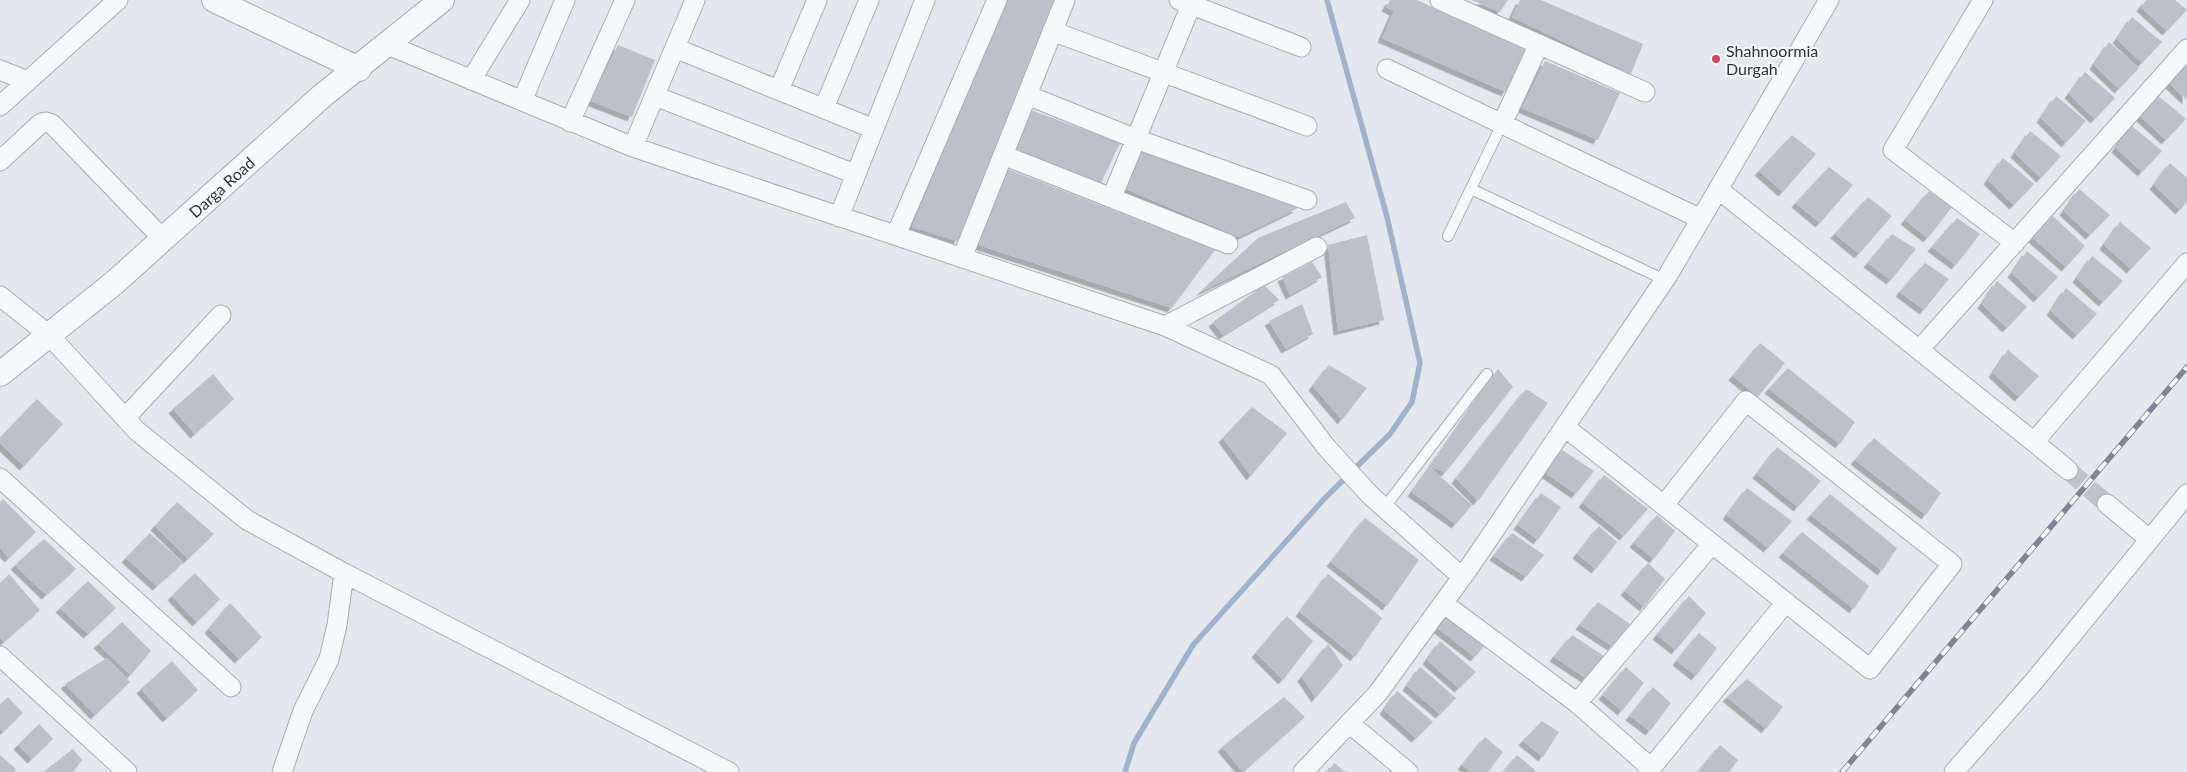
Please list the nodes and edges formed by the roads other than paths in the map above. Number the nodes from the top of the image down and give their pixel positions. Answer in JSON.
{"nodes":[{"id":1,"x":118,"y":0,"type":"edge"},
{"id":2,"x":214,"y":0,"type":"edge"},
{"id":3,"x":442,"y":0,"type":"edge"},
{"id":4,"x":520,"y":0,"type":"edge"},
{"id":5,"x":565,"y":0,"type":"edge"},
{"id":6,"x":625,"y":0,"type":"edge"},
{"id":7,"x":695,"y":0,"type":"edge"},
{"id":8,"x":817,"y":0,"type":"edge"},
{"id":9,"x":868,"y":0,"type":"edge"},
{"id":10,"x":925,"y":0,"type":"edge"},
{"id":11,"x":997,"y":0,"type":"edge"},
{"id":12,"x":1065,"y":0,"type":"edge"},
{"id":13,"x":1440,"y":0,"type":"edge"},
{"id":14,"x":1829,"y":0,"type":"edge"},
{"id":15,"x":1983,"y":0,"type":"edge"},
{"id":16,"x":1185,"y":2,"type":"edge"},
{"id":17,"x":1052,"y":31,"type":"junction"},
{"id":18,"x":1539,"y":44,"type":"junction"},
{"id":19,"x":388,"y":45,"type":"junction"},
{"id":20,"x":1301,"y":47,"type":"dead end"},
{"id":21,"x":675,"y":48,"type":"junction"},
{"id":22,"x":2187,"y":49,"type":"edge"},
{"id":23,"x":359,"y":69,"type":"junction"},
{"id":24,"x":1386,"y":69,"type":"dead end"},
{"id":25,"x":0,"y":70,"type":"edge"},
{"id":26,"x":1163,"y":72,"type":"junction"},
{"id":27,"x":471,"y":80,"type":"junction"},
{"id":28,"x":28,"y":81,"type":"junction"},
{"id":29,"x":779,"y":90,"type":"junction"},
{"id":30,"x":1645,"y":92,"type":"dead end"},
{"id":31,"x":1027,"y":95,"type":"junction"},
{"id":32,"x":655,"y":96,"type":"junction"},
{"id":33,"x":523,"y":99,"type":"junction"},
{"id":34,"x":0,"y":106,"type":"edge"},
{"id":35,"x":824,"y":108,"type":"junction"},
{"id":36,"x":570,"y":122,"type":"junction"},
{"id":37,"x":1502,"y":124,"type":"junction"},
{"id":38,"x":1307,"y":126,"type":"dead end"},
{"id":39,"x":874,"y":128,"type":"junction"},
{"id":40,"x":1136,"y":138,"type":"junction"},
{"id":41,"x":634,"y":147,"type":"junction"},
{"id":42,"x":1003,"y":155,"type":"junction"},
{"id":43,"x":0,"y":161,"type":"edge"},
{"id":44,"x":855,"y":174,"type":"junction"},
{"id":45,"x":1471,"y":189,"type":"junction"},
{"id":46,"x":1718,"y":189,"type":"junction"},
{"id":47,"x":1112,"y":197,"type":"junction"},
{"id":48,"x":1307,"y":200,"type":"dead end"},
{"id":49,"x":839,"y":217,"type":"junction"},
{"id":50,"x":1701,"y":219,"type":"junction"},
{"id":51,"x":896,"y":235,"type":"junction"},
{"id":52,"x":1448,"y":236,"type":"dead end"},
{"id":53,"x":163,"y":239,"type":"junction"},
{"id":54,"x":2015,"y":242,"type":"junction"},
{"id":55,"x":1228,"y":244,"type":"dead end"},
{"id":56,"x":1317,"y":247,"type":"dead end"},
{"id":57,"x":962,"y":258,"type":"junction"},
{"id":58,"x":2187,"y":264,"type":"edge"},
{"id":59,"x":1665,"y":280,"type":"junction"},
{"id":60,"x":0,"y":296,"type":"edge"},
{"id":61,"x":221,"y":315,"type":"dead end"},
{"id":62,"x":1165,"y":326,"type":"junction"},
{"id":63,"x":49,"y":335,"type":"junction"},
{"id":64,"x":1919,"y":350,"type":"junction"},
{"id":65,"x":0,"y":374,"type":"edge"},
{"id":66,"x":1487,"y":374,"type":"dead end"},
{"id":67,"x":125,"y":418,"type":"junction"},
{"id":68,"x":1564,"y":427,"type":"junction"},
{"id":69,"x":2034,"y":442,"type":"junction"},
{"id":70,"x":2068,"y":470,"type":"tunnel mouth"},
{"id":71,"x":0,"y":478,"type":"edge"},
{"id":72,"x":2187,"y":494,"type":"edge"},
{"id":73,"x":1377,"y":502,"type":"junction"},
{"id":74,"x":2107,"y":504,"type":"tunnel mouth"},
{"id":75,"x":1664,"y":505,"type":"junction"},
{"id":76,"x":2149,"y":539,"type":"junction"},
{"id":77,"x":1712,"y":544,"type":"junction"},
{"id":78,"x":344,"y":573,"type":"junction"},
{"id":79,"x":1462,"y":577,"type":"junction"},
{"id":80,"x":1786,"y":602,"type":"junction"},
{"id":81,"x":1443,"y":603,"type":"junction"},
{"id":82,"x":0,"y":656,"type":"edge"},
{"id":83,"x":231,"y":688,"type":"dead end"},
{"id":84,"x":1577,"y":703,"type":"junction"},
{"id":85,"x":1349,"y":723,"type":"junction"},
{"id":86,"x":1650,"y":770,"type":"edge"},
{"id":87,"x":127,"y":772,"type":"edge"},
{"id":88,"x":282,"y":772,"type":"edge"},
{"id":89,"x":729,"y":772,"type":"edge"},
{"id":90,"x":1303,"y":772,"type":"edge"},
{"id":91,"x":1408,"y":772,"type":"edge"},
{"id":92,"x":1954,"y":772,"type":"edge"}],
"edges":[{"from":1,"to":28,"type":"street"},
{"from":2,"to":23,"type":"street"},
{"from":3,"to":19,"type":"street","name":"Darga Road"},
{"from":4,"to":27,"type":"street"},
{"from":5,"to":33,"type":"street"},
{"from":6,"to":36,"type":"street"},
{"from":7,"to":21,"type":"street"},
{"from":8,"to":29,"type":"street"},
{"from":9,"to":35,"type":"street"},
{"from":10,"to":39,"type":"street"},
{"from":11,"to":51,"type":"street"},
{"from":12,"to":17,"type":"street"},
{"from":13,"to":18,"type":"street"},
{"from":14,"to":46,"type":"street"},
{"from":15,"to":54,"type":"street"},
{"from":16,"to":20,"type":"street"},
{"from":16,"to":26,"type":"street"},
{"from":17,"to":26,"type":"street"},
{"from":17,"to":31,"type":"street"},
{"from":18,"to":30,"type":"street"},
{"from":18,"to":37,"type":"street"},
{"from":19,"to":23,"type":"street","name":"Darga Road"},
{"from":19,"to":27,"type":"street"},
{"from":21,"to":29,"type":"street"},
{"from":21,"to":32,"type":"street"},
{"from":22,"to":54,"type":"street"},
{"from":23,"to":53,"type":"street","name":"Darga Road"},
{"from":24,"to":37,"type":"street"},
{"from":25,"to":28,"type":"street"},
{"from":26,"to":38,"type":"street"},
{"from":26,"to":40,"type":"street"},
{"from":27,"to":33,"type":"street"},
{"from":28,"to":34,"type":"street"},
{"from":29,"to":35,"type":"street"},
{"from":31,"to":40,"type":"street"},
{"from":31,"to":42,"type":"street"},
{"from":32,"to":41,"type":"street"},
{"from":32,"to":44,"type":"street"},
{"from":33,"to":36,"type":"street"},
{"from":35,"to":39,"type":"street"},
{"from":36,"to":41,"type":"street"},
{"from":37,"to":45,"type":"lane"},
{"from":37,"to":50,"type":"street"},
{"from":39,"to":44,"type":"street"},
{"from":40,"to":47,"type":"street"},
{"from":40,"to":48,"type":"street"},
{"from":41,"to":49,"type":"street"},
{"from":42,"to":47,"type":"street"},
{"from":42,"to":57,"type":"street"},
{"from":43,"to":53,"type":"street"},
{"from":44,"to":49,"type":"street"},
{"from":45,"to":52,"type":"lane"},
{"from":45,"to":59,"type":"lane"},
{"from":46,"to":50,"type":"street"},
{"from":46,"to":64,"type":"street"},
{"from":47,"to":55,"type":"street"},
{"from":49,"to":51,"type":"street"},
{"from":50,"to":59,"type":"street"},
{"from":51,"to":57,"type":"street"},
{"from":53,"to":63,"type":"street","name":"Darga Road"},
{"from":54,"to":64,"type":"street"},
{"from":56,"to":62,"type":"street"},
{"from":57,"to":62,"type":"street"},
{"from":58,"to":69,"type":"street"},
{"from":59,"to":68,"type":"street"},
{"from":60,"to":63,"type":"street"},
{"from":61,"to":67,"type":"street"},
{"from":62,"to":73,"type":"street"},
{"from":63,"to":65,"type":"street","name":"Darga Road"},
{"from":63,"to":67,"type":"street"},
{"from":64,"to":69,"type":"street"},
{"from":66,"to":73,"type":"lane"},
{"from":67,"to":78,"type":"street"},
{"from":68,"to":75,"type":"street"},
{"from":68,"to":79,"type":"street"},
{"from":69,"to":70,"type":"street"},
{"from":71,"to":83,"type":"street"},
{"from":72,"to":76,"type":"street"},
{"from":73,"to":79,"type":"street"},
{"from":74,"to":76,"type":"street"},
{"from":75,"to":77,"type":"street"},
{"from":75,"to":80,"type":"street"},
{"from":76,"to":92,"type":"street"},
{"from":77,"to":80,"type":"street"},
{"from":77,"to":84,"type":"street"},
{"from":78,"to":88,"type":"street"},
{"from":78,"to":89,"type":"street"},
{"from":79,"to":81,"type":"street"},
{"from":80,"to":86,"type":"street"},
{"from":81,"to":84,"type":"street"},
{"from":81,"to":85,"type":"street"},
{"from":82,"to":87,"type":"street"},
{"from":84,"to":86,"type":"street"},
{"from":85,"to":90,"type":"street"},
{"from":85,"to":91,"type":"street"}]}
